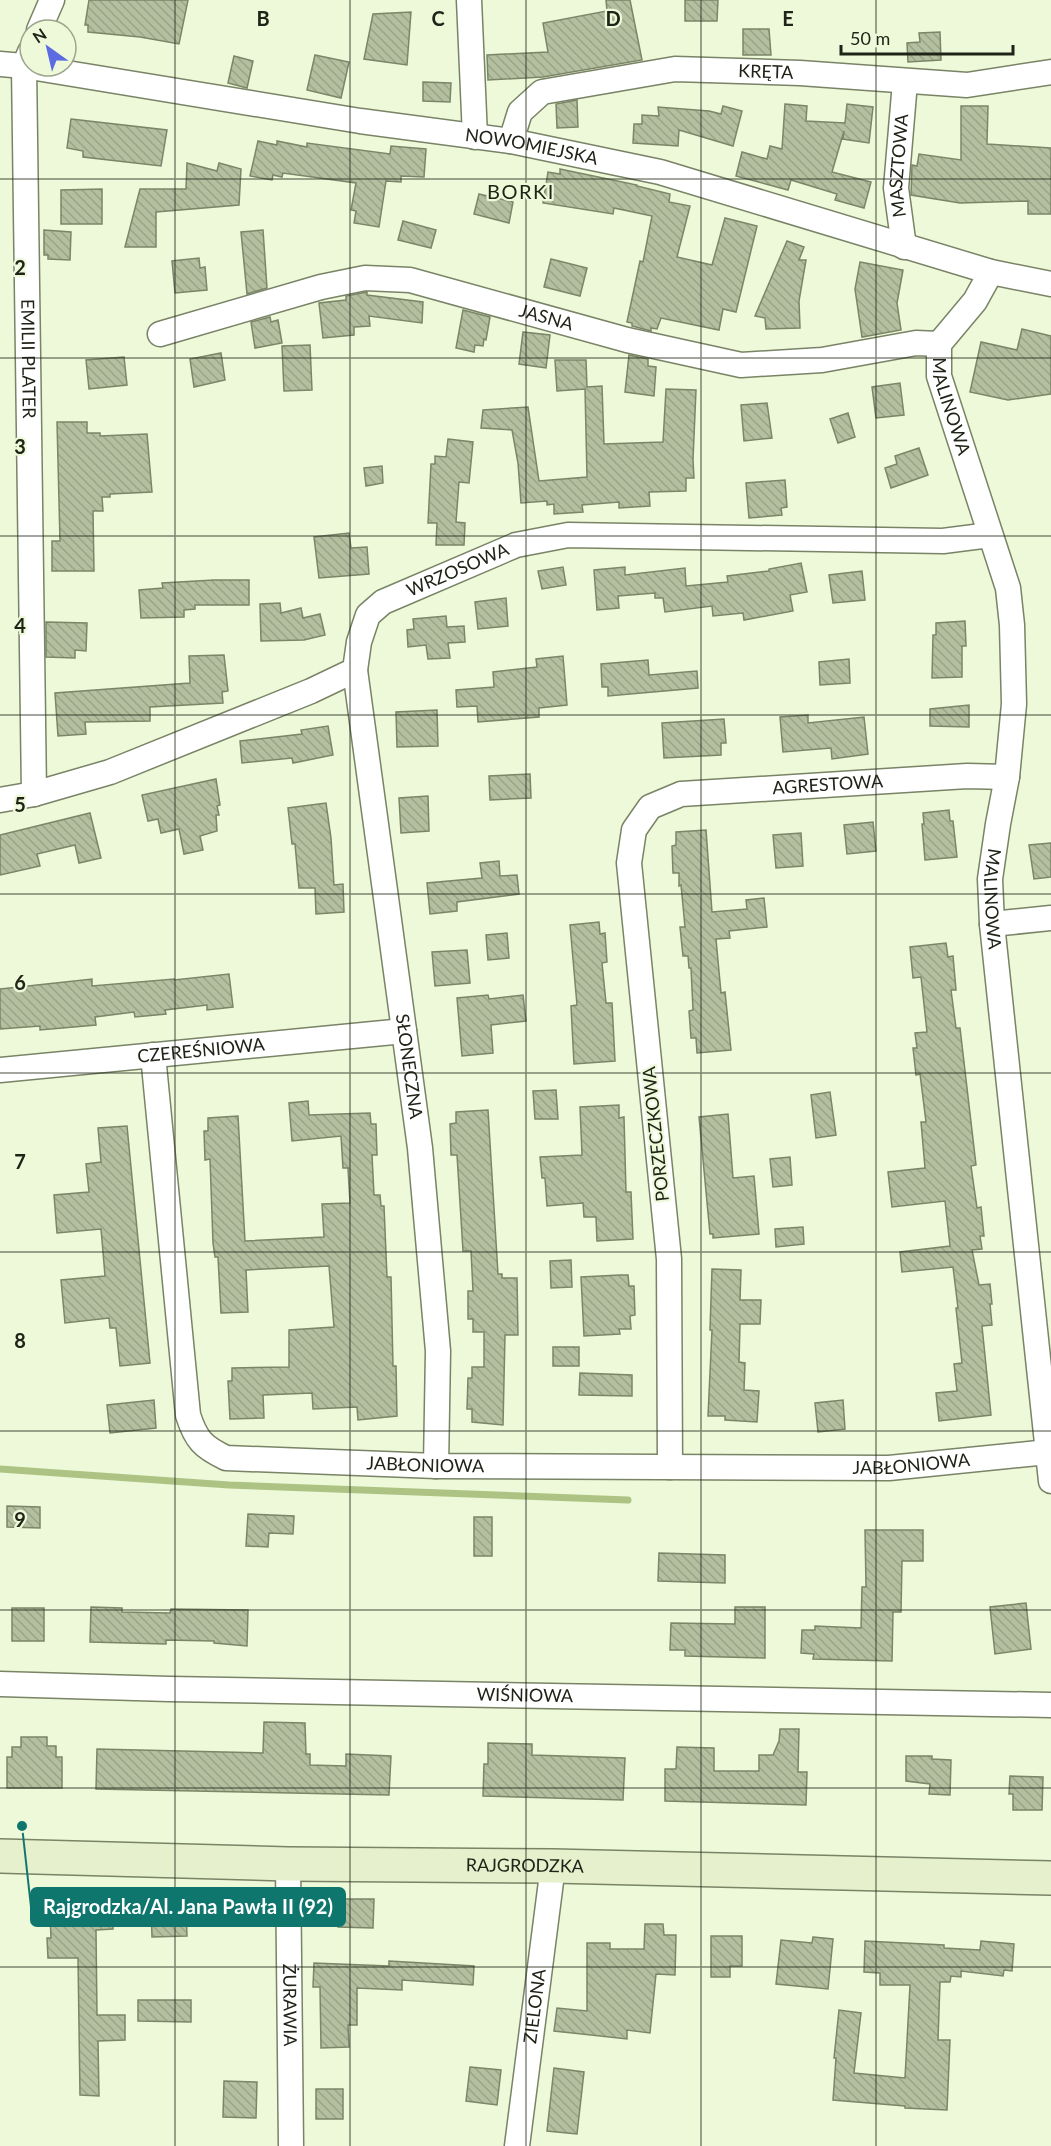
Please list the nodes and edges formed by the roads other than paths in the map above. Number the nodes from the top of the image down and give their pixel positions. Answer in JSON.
{"nodes":[{"id":1,"x":52,"y":0,"type":"edge"},
{"id":2,"x":469,"y":0,"type":"edge"},
{"id":3,"x":44,"y":18,"type":"edge"},
{"id":4,"x":18,"y":61,"type":"edge"},
{"id":5,"x":0,"y":64,"type":"edge"},
{"id":6,"x":78,"y":69,"type":"edge"},
{"id":7,"x":1051,"y":72,"type":"edge"},
{"id":8,"x":27,"y":78,"type":"edge"},
{"id":9,"x":905,"y":82,"type":"junction"},
{"id":10,"x":475,"y":137,"type":"junction"},
{"id":11,"x":511,"y":141,"type":"junction"},
{"id":12,"x":904,"y":247,"type":"junction"},
{"id":13,"x":991,"y":272,"type":"junction"},
{"id":14,"x":1051,"y":284,"type":"edge"},
{"id":15,"x":160,"y":334,"type":"dead end"},
{"id":16,"x":939,"y":344,"type":"junction"},
{"id":17,"x":990,"y":535,"type":"junction"},
{"id":18,"x":355,"y":670,"type":"junction"},
{"id":19,"x":1007,"y":777,"type":"junction"},
{"id":20,"x":34,"y":794,"type":"junction"},
{"id":21,"x":0,"y":800,"type":"edge"},
{"id":22,"x":650,"y":807,"type":"joint"},
{"id":23,"x":1051,"y":918,"type":"edge"},
{"id":24,"x":992,"y":924,"type":"junction"},
{"id":25,"x":404,"y":1030,"type":"junction"},
{"id":26,"x":153,"y":1055,"type":"junction"},
{"id":27,"x":0,"y":1070,"type":"edge"},
{"id":28,"x":1048,"y":1452,"type":"junction"},
{"id":29,"x":436,"y":1466,"type":"junction"},
{"id":30,"x":669,"y":1467,"type":"junction"},
{"id":31,"x":1051,"y":1481,"type":"edge"},
{"id":32,"x":0,"y":1684,"type":"edge"},
{"id":33,"x":1051,"y":1705,"type":"edge"},
{"id":34,"x":0,"y":1856,"type":"edge"},
{"id":35,"x":288,"y":1864,"type":"junction"},
{"id":36,"x":553,"y":1866,"type":"junction"},
{"id":37,"x":1051,"y":1878,"type":"edge"},
{"id":38,"x":291,"y":2146,"type":"edge"},
{"id":39,"x":516,"y":2146,"type":"edge"}],
"edges":[{"from":1,"to":3,"type":"street"},
{"from":2,"to":10,"type":"street"},
{"from":4,"to":5,"type":"street","name":"NOWOMIEJSKA"},
{"from":6,"to":10,"type":"street","name":"NOWOMIEJSKA"},
{"from":7,"to":9,"type":"street","name":"KRĘTA"},
{"from":8,"to":20,"type":"street","name":"EMILII PLATER"},
{"from":9,"to":11,"type":"street","name":"KRĘTA"},
{"from":9,"to":12,"type":"street","name":"MASZTOWA"},
{"from":10,"to":11,"type":"street","name":"NOWOMIEJSKA"},
{"from":11,"to":12,"type":"street","name":"NOWOMIEJSKA"},
{"from":12,"to":13,"type":"street","name":"NOWOMIEJSKA"},
{"from":13,"to":14,"type":"street","name":"NOWOMIEJSKA"},
{"from":13,"to":16,"type":"street","name":"MALINOWA"},
{"from":15,"to":16,"type":"street","name":"JASNA"},
{"from":16,"to":17,"type":"street","name":"MALINOWA"},
{"from":17,"to":18,"type":"street","name":"WRZOSOWA"},
{"from":17,"to":19,"type":"street","name":"MALINOWA"},
{"from":18,"to":20,"type":"street"},
{"from":18,"to":25,"type":"street","name":"SŁONECZNA"},
{"from":19,"to":22,"type":"street","name":"AGRESTOWA"},
{"from":19,"to":24,"type":"street","name":"MALINOWA"},
{"from":20,"to":21,"type":"street"},
{"from":22,"to":30,"type":"street","name":"PORZECZKOWA"},
{"from":23,"to":24,"type":"street"},
{"from":24,"to":28,"type":"street","name":"MALINOWA"},
{"from":25,"to":26,"type":"street","name":"CZEREŚNIOWA"},
{"from":25,"to":29,"type":"street","name":"SŁONECZNA"},
{"from":26,"to":27,"type":"street","name":"CZEREŚNIOWA"},
{"from":26,"to":29,"type":"street","name":"JABŁONIOWA"},
{"from":28,"to":30,"type":"street","name":"JABŁONIOWA"},
{"from":28,"to":31,"type":"street","name":"MALINOWA"},
{"from":29,"to":30,"type":"street","name":"JABŁONIOWA"},
{"from":32,"to":33,"type":"street","name":"WIŚNIOWA"},
{"from":34,"to":35,"type":"street","name":"RAJGRODZKA"},
{"from":35,"to":36,"type":"street","name":"RAJGRODZKA"},
{"from":35,"to":38,"type":"street","name":"ŻURAWIA"},
{"from":36,"to":37,"type":"street","name":"RAJGRODZKA"},
{"from":36,"to":39,"type":"street","name":"ZIELONA"}]}
